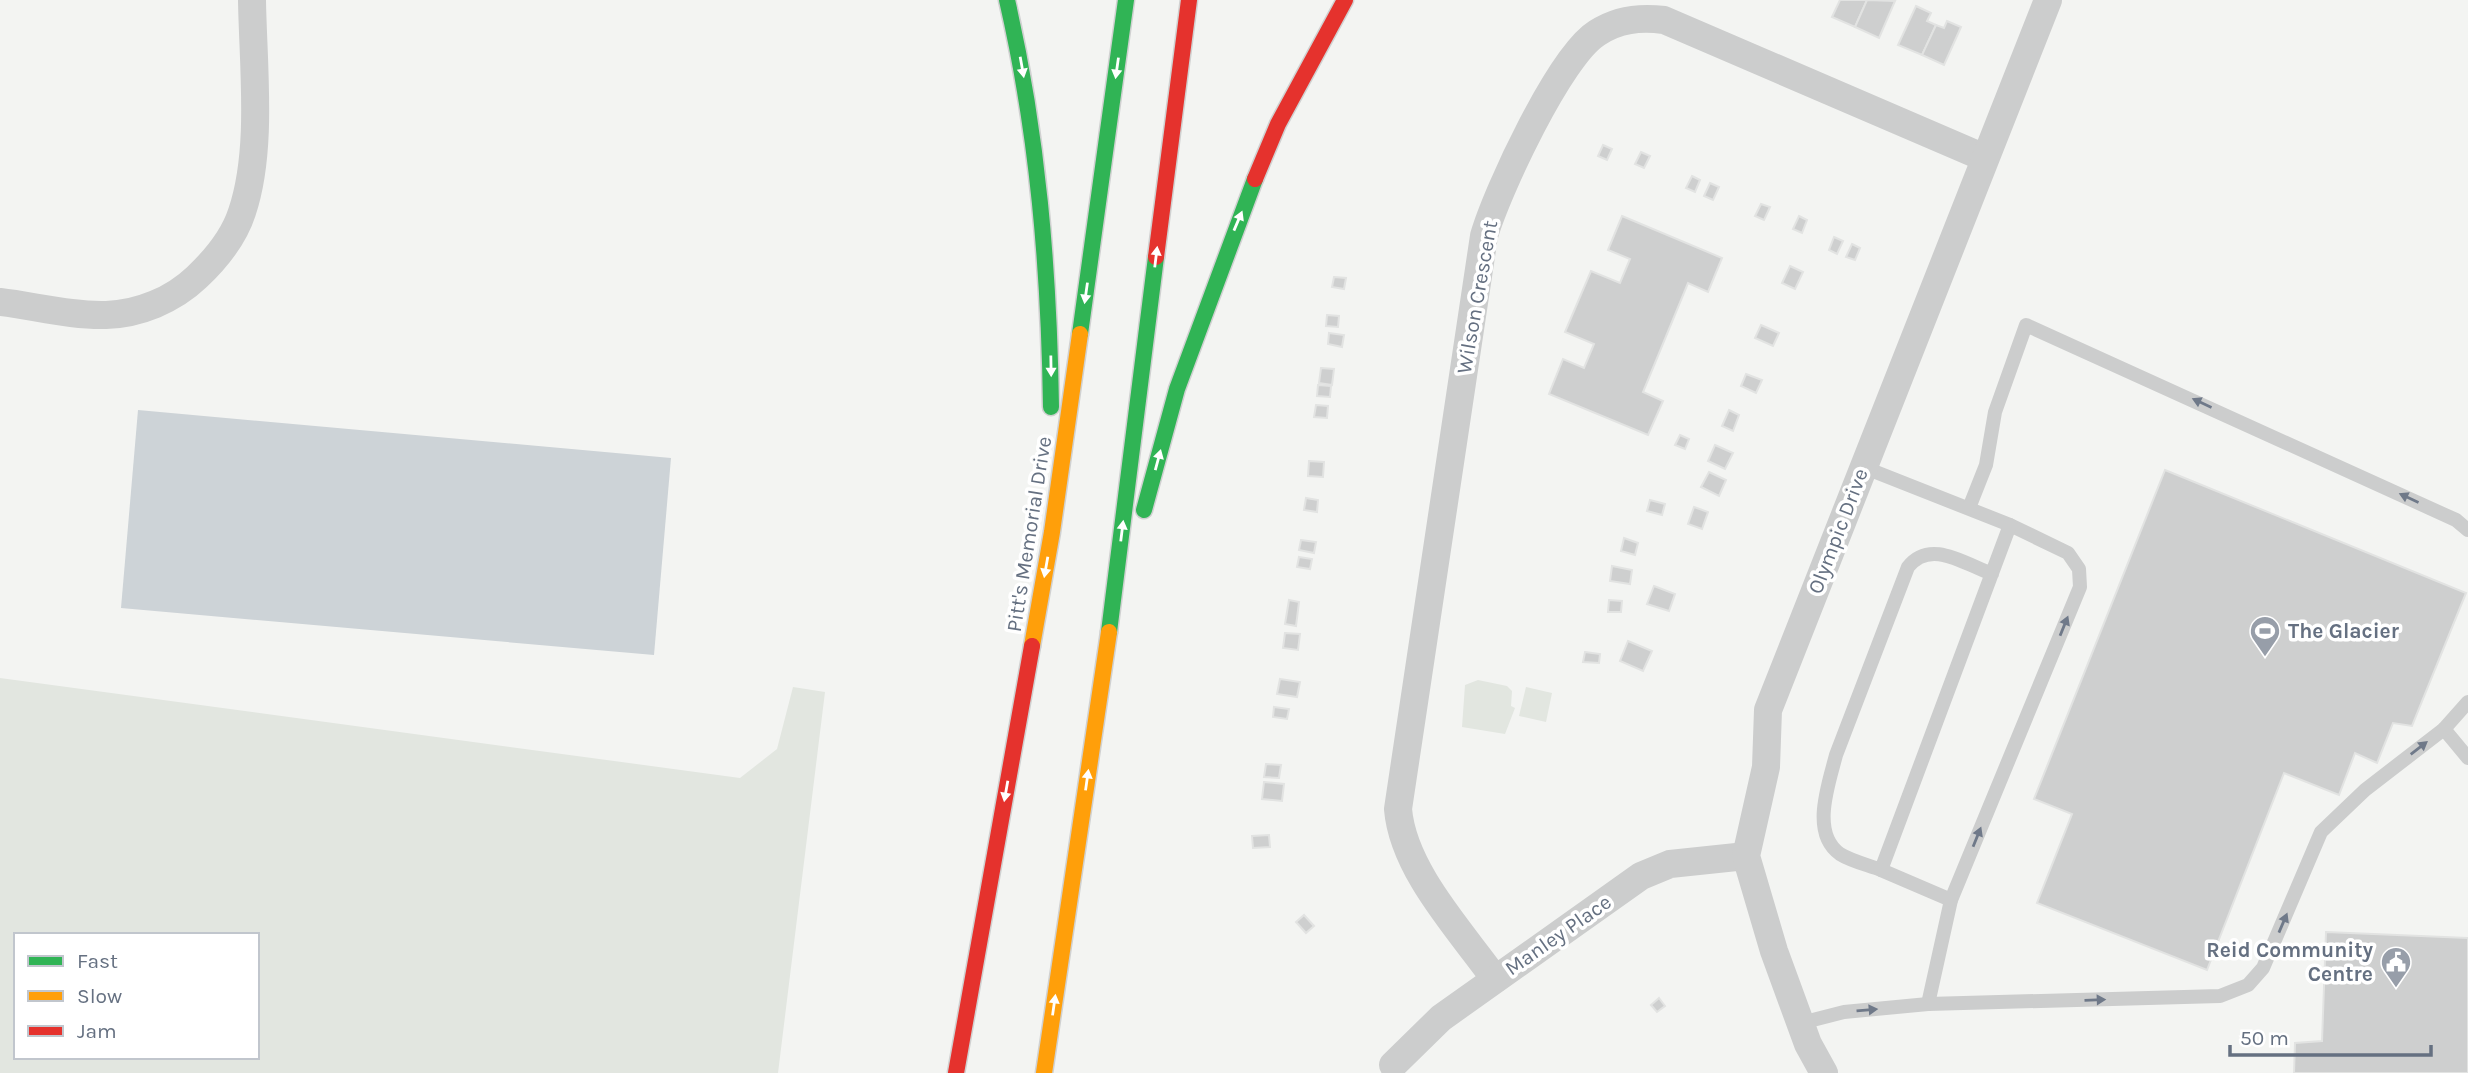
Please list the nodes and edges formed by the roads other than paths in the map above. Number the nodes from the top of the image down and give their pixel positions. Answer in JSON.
{"nodes":[{"id":1,"x":252,"y":0,"type":"edge"},
{"id":2,"x":1007,"y":0,"type":"edge"},
{"id":3,"x":1126,"y":0,"type":"edge"},
{"id":4,"x":1188,"y":0,"type":"edge"},
{"id":5,"x":1345,"y":0,"type":"edge"},
{"id":6,"x":2048,"y":0,"type":"edge"},
{"id":7,"x":1985,"y":158,"type":"junction"},
{"id":8,"x":0,"y":302,"type":"edge"},
{"id":9,"x":1863,"y":467,"type":"junction"},
{"id":10,"x":1969,"y":508,"type":"junction"},
{"id":11,"x":2010,"y":525,"type":"junction"},
{"id":12,"x":2468,"y":530,"type":"edge"},
{"id":13,"x":1052,"y":532,"type":"junction"},
{"id":14,"x":1992,"y":573,"type":"junction"},
{"id":15,"x":1107,"y":644,"type":"junction"},
{"id":16,"x":2468,"y":702,"type":"edge"},
{"id":17,"x":2444,"y":729,"type":"junction"},
{"id":18,"x":2468,"y":758,"type":"edge"},
{"id":19,"x":1746,"y":856,"type":"junction"},
{"id":20,"x":1881,"y":870,"type":"junction"},
{"id":21,"x":1951,"y":900,"type":"junction"},
{"id":22,"x":1494,"y":979,"type":"junction"},
{"id":23,"x":1928,"y":1004,"type":"junction"},
{"id":24,"x":1801,"y":1023,"type":"junction"},
{"id":25,"x":1393,"y":1065,"type":"dead end"},
{"id":26,"x":956,"y":1073,"type":"edge"},
{"id":27,"x":1044,"y":1073,"type":"edge"},
{"id":28,"x":1824,"y":1073,"type":"edge"}],
"edges":[{"from":1,"to":8,"type":"street"},
{"from":2,"to":13,"type":"highway","one_way":true},
{"from":3,"to":13,"type":"highway","name":"Pitt's Memorial Drive","one_way":true},
{"from":15,"to":4,"type":"highway","one_way":true},
{"from":15,"to":5,"type":"highway","one_way":true},
{"from":6,"to":7,"type":"street","name":"Olympic Drive"},
{"from":7,"to":9,"type":"street","name":"Olympic Drive"},
{"from":7,"to":22,"type":"street","name":"Wilson Crescent"},
{"from":9,"to":10,"type":"lane"},
{"from":9,"to":19,"type":"street","name":"Olympic Drive"},
{"from":10,"to":11,"type":"lane"},
{"from":12,"to":10,"type":"lane","one_way":true},
{"from":11,"to":14,"type":"lane"},
{"from":21,"to":11,"type":"lane","one_way":true},
{"from":13,"to":26,"type":"highway","name":"Pitt's Memorial Drive","one_way":true},
{"from":14,"to":20,"type":"lane"},
{"from":14,"to":20,"type":"lane"},
{"from":27,"to":15,"type":"highway","one_way":true},
{"from":16,"to":17,"type":"lane"},
{"from":17,"to":18,"type":"lane"},
{"from":23,"to":17,"type":"lane","one_way":true},
{"from":19,"to":22,"type":"street","name":"Manley Place"},
{"from":19,"to":24,"type":"street","name":"Olympic Drive"},
{"from":20,"to":21,"type":"lane"},
{"from":21,"to":23,"type":"lane"},
{"from":22,"to":25,"type":"street","name":"Manley Place"},
{"from":24,"to":23,"type":"lane","one_way":true},
{"from":24,"to":28,"type":"street","name":"Olympic Drive"}]}
